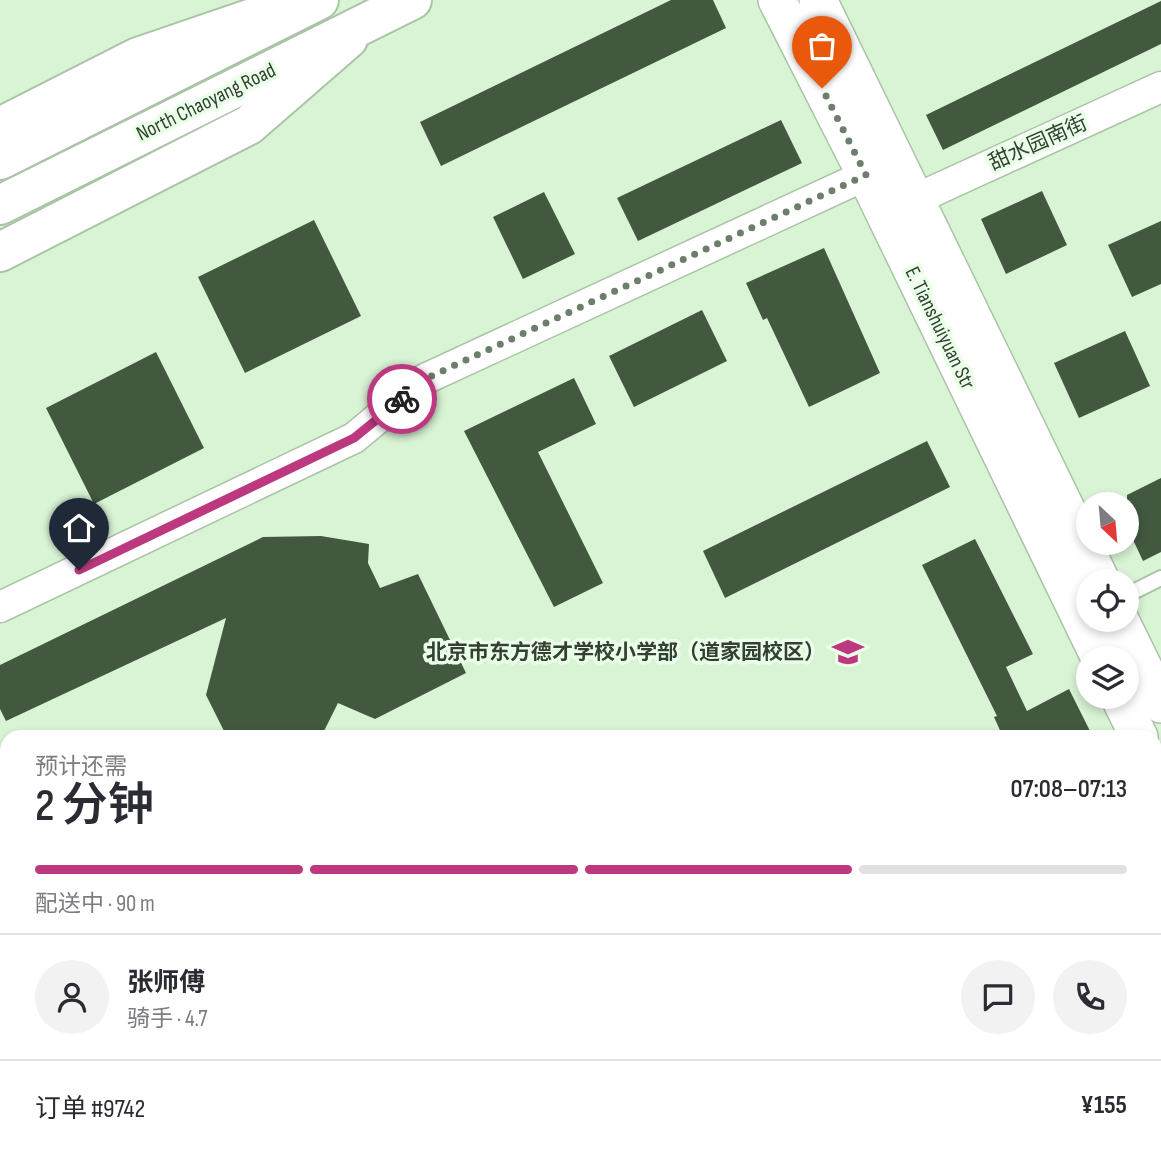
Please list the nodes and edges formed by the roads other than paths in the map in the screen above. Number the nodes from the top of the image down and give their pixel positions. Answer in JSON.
{"nodes":[{"id":1,"x":305,"y":0,"type":"edge"},
{"id":2,"x":319,"y":0,"type":"edge"},
{"id":3,"x":412,"y":0,"type":"edge"},
{"id":4,"x":777,"y":0,"type":"edge"},
{"id":5,"x":818,"y":0,"type":"edge"},
{"id":6,"x":365,"y":24,"type":"junction"},
{"id":7,"x":1161,"y":87,"type":"edge"},
{"id":8,"x":0,"y":127,"type":"edge"},
{"id":9,"x":0,"y":160,"type":"edge"},
{"id":10,"x":866,"y":175,"type":"junction"},
{"id":11,"x":916,"y":198,"type":"junction"},
{"id":12,"x":0,"y":205,"type":"edge"},
{"id":13,"x":0,"y":252,"type":"edge"},
{"id":14,"x":1095,"y":569,"type":"edge"},
{"id":15,"x":1161,"y":578,"type":"edge"},
{"id":16,"x":1139,"y":589,"type":"edge"},
{"id":17,"x":0,"y":607,"type":"edge"},
{"id":18,"x":1126,"y":632,"type":"edge"},
{"id":19,"x":1094,"y":646,"type":"edge"},
{"id":20,"x":1161,"y":704,"type":"edge"},
{"id":21,"x":1125,"y":709,"type":"edge"},
{"id":22,"x":1136,"y":730,"type":"edge"}],
"edges":[{"from":1,"to":8,"type":"main road"},
{"from":2,"to":9,"type":"main road","name":"North Chaoyang Road"},
{"from":3,"to":6,"type":"main road","name":"North Chaoyang Road"},
{"from":4,"to":10,"type":"street","name":"E. Tianshuiyuan Str"},
{"from":5,"to":11,"type":"street","name":"E. Tianshuiyuan Str"},
{"from":6,"to":12,"type":"main road","name":"North Chaoyang Road"},
{"from":6,"to":13,"type":"main road"},
{"from":7,"to":11,"type":"street","name":"甜水园南街"},
{"from":10,"to":17,"type":"street"},
{"from":10,"to":19,"type":"street","name":"E. Tianshuiyuan Str"},
{"from":11,"to":14,"type":"street","name":"E. Tianshuiyuan Str"},
{"from":15,"to":16,"type":"lane"},
{"from":18,"to":20,"type":"street"},
{"from":21,"to":22,"type":"street"}]}
